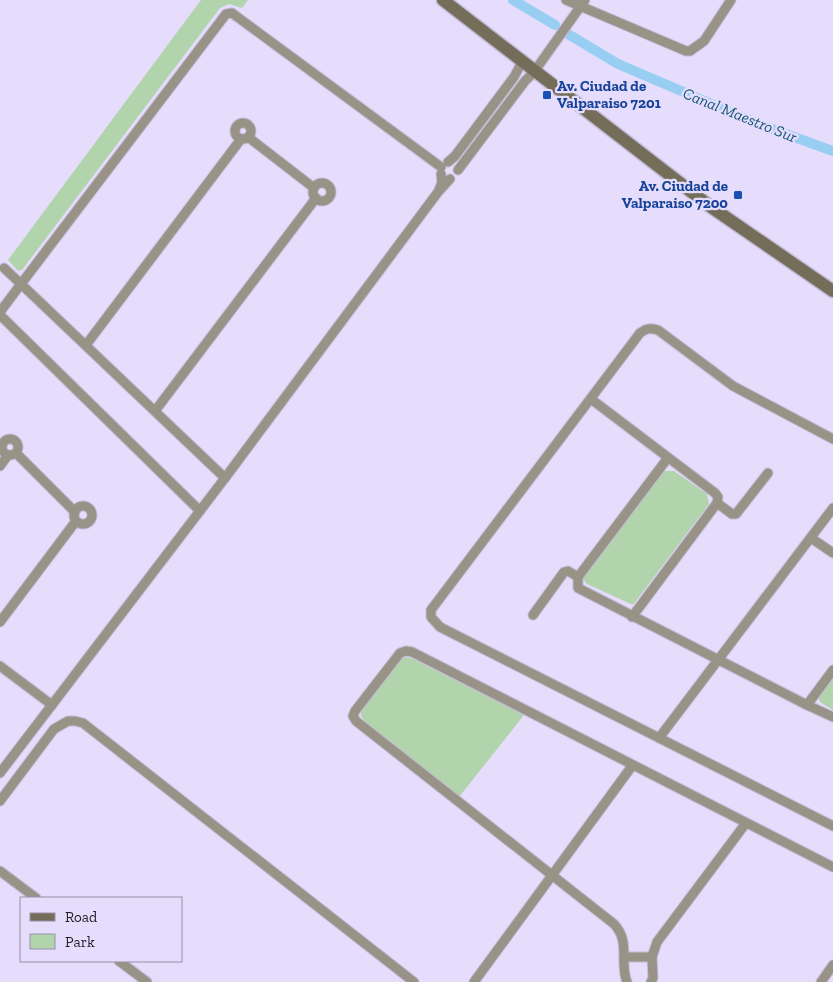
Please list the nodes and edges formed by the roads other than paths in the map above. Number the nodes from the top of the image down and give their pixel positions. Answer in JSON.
{"nodes":[{"id":1,"x":443,"y":0,"type":"edge"},
{"id":2,"x":566,"y":0,"type":"edge"},
{"id":3,"x":731,"y":0,"type":"edge"},
{"id":4,"x":583,"y":3,"type":"edge"},
{"id":5,"x":522,"y":62,"type":"junction"},
{"id":6,"x":534,"y":72,"type":"junction"},
{"id":7,"x":443,"y":168,"type":"junction"},
{"id":8,"x":458,"y":170,"type":"junction"},
{"id":9,"x":450,"y":179,"type":"junction"},
{"id":10,"x":438,"y":192,"type":"junction"},
{"id":11,"x":4,"y":268,"type":"dead end"},
{"id":12,"x":22,"y":284,"type":"junction"},
{"id":13,"x":833,"y":292,"type":"edge"},
{"id":14,"x":0,"y":314,"type":"edge"},
{"id":15,"x":86,"y":346,"type":"junction"},
{"id":16,"x":591,"y":399,"type":"junction"},
{"id":17,"x":155,"y":411,"type":"junction"},
{"id":18,"x":833,"y":439,"type":"edge"},
{"id":19,"x":667,"y":459,"type":"junction"},
{"id":20,"x":0,"y":466,"type":"edge"},
{"id":21,"x":768,"y":473,"type":"dead end"},
{"id":22,"x":225,"y":478,"type":"junction"},
{"id":23,"x":717,"y":503,"type":"junction"},
{"id":24,"x":833,"y":508,"type":"edge"},
{"id":25,"x":200,"y":511,"type":"junction"},
{"id":26,"x":811,"y":538,"type":"junction"},
{"id":27,"x":833,"y":553,"type":"edge"},
{"id":28,"x":578,"y":577,"type":"junction"},
{"id":29,"x":532,"y":616,"type":"dead end"},
{"id":30,"x":632,"y":617,"type":"junction"},
{"id":31,"x":0,"y":622,"type":"edge"},
{"id":32,"x":719,"y":660,"type":"junction"},
{"id":33,"x":0,"y":666,"type":"edge"},
{"id":34,"x":833,"y":670,"type":"edge"},
{"id":35,"x":52,"y":705,"type":"junction"},
{"id":36,"x":807,"y":705,"type":"junction"},
{"id":37,"x":833,"y":717,"type":"edge"},
{"id":38,"x":659,"y":738,"type":"junction"},
{"id":39,"x":632,"y":766,"type":"junction"},
{"id":40,"x":0,"y":773,"type":"edge"},
{"id":41,"x":0,"y":801,"type":"edge"},
{"id":42,"x":746,"y":823,"type":"junction"},
{"id":43,"x":833,"y":826,"type":"edge"},
{"id":44,"x":833,"y":867,"type":"edge"},
{"id":45,"x":0,"y":871,"type":"edge"},
{"id":46,"x":552,"y":876,"type":"junction"},
{"id":47,"x":35,"y":897,"type":"edge"},
{"id":48,"x":625,"y":957,"type":"junction"},
{"id":49,"x":652,"y":957,"type":"junction"},
{"id":50,"x":120,"y":962,"type":"edge"},
{"id":51,"x":833,"y":965,"type":"edge"},
{"id":52,"x":147,"y":982,"type":"edge"},
{"id":53,"x":414,"y":982,"type":"edge"},
{"id":54,"x":474,"y":982,"type":"edge"},
{"id":55,"x":627,"y":982,"type":"edge"},
{"id":56,"x":651,"y":982,"type":"edge"},
{"id":57,"x":820,"y":982,"type":"edge"}],
"edges":[{"from":1,"to":5,"type":"main road"},
{"from":2,"to":4,"type":"street"},
{"from":3,"to":4,"type":"street"},
{"from":4,"to":6,"type":"street"},
{"from":5,"to":6,"type":"main road"},
{"from":5,"to":7,"type":"street"},
{"from":6,"to":8,"type":"street"},
{"from":6,"to":13,"type":"main road"},
{"from":7,"to":8,"type":"street"},
{"from":7,"to":9,"type":"street"},
{"from":7,"to":10,"type":"street"},
{"from":7,"to":12,"type":"street"},
{"from":8,"to":9,"type":"street"},
{"from":9,"to":10,"type":"street"},
{"from":10,"to":22,"type":"street"},
{"from":11,"to":12,"type":"street"},
{"from":12,"to":14,"type":"street"},
{"from":12,"to":15,"type":"street"},
{"from":14,"to":25,"type":"street"},
{"from":15,"to":17,"type":"street"},
{"from":15,"to":17,"type":"street"},
{"from":16,"to":18,"type":"street"},
{"from":16,"to":19,"type":"street"},
{"from":16,"to":38,"type":"street"},
{"from":17,"to":22,"type":"street"},
{"from":19,"to":23,"type":"street"},
{"from":19,"to":28,"type":"street"},
{"from":20,"to":31,"type":"street"},
{"from":21,"to":23,"type":"street"},
{"from":22,"to":25,"type":"street"},
{"from":23,"to":30,"type":"street"},
{"from":24,"to":26,"type":"street"},
{"from":25,"to":35,"type":"street"},
{"from":26,"to":27,"type":"street"},
{"from":26,"to":32,"type":"street"},
{"from":28,"to":29,"type":"street"},
{"from":28,"to":30,"type":"street"},
{"from":30,"to":32,"type":"street"},
{"from":32,"to":36,"type":"street"},
{"from":32,"to":38,"type":"street"},
{"from":33,"to":35,"type":"street"},
{"from":34,"to":36,"type":"street"},
{"from":35,"to":40,"type":"street"},
{"from":36,"to":37,"type":"street"},
{"from":38,"to":43,"type":"street"},
{"from":39,"to":42,"type":"street"},
{"from":39,"to":46,"type":"street"},
{"from":39,"to":46,"type":"street"},
{"from":41,"to":53,"type":"street"},
{"from":42,"to":44,"type":"street"},
{"from":42,"to":49,"type":"street"},
{"from":45,"to":47,"type":"street"},
{"from":46,"to":48,"type":"street"},
{"from":46,"to":54,"type":"street"},
{"from":48,"to":49,"type":"street"},
{"from":48,"to":55,"type":"street"},
{"from":49,"to":56,"type":"street"},
{"from":50,"to":52,"type":"street"},
{"from":51,"to":57,"type":"street"}]}
